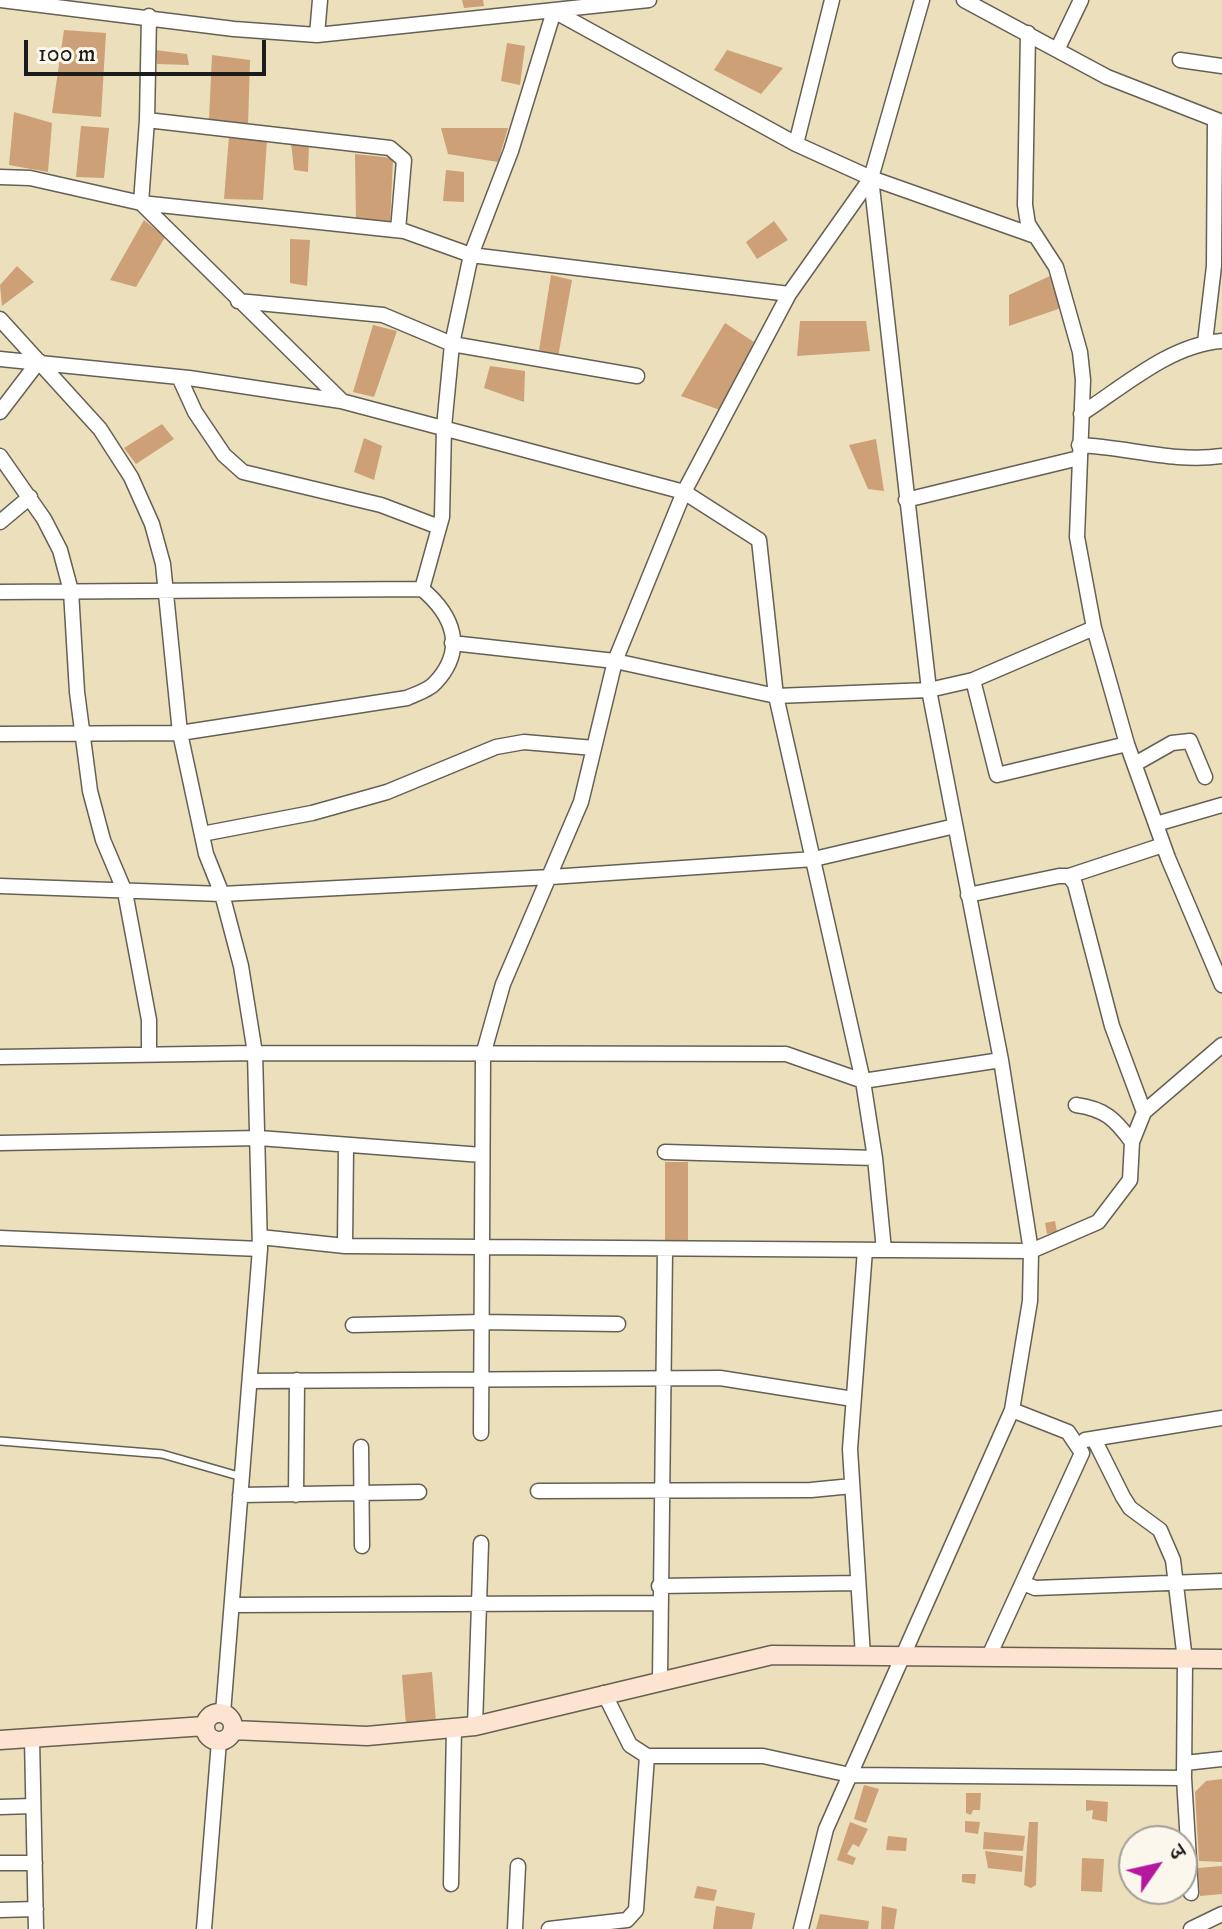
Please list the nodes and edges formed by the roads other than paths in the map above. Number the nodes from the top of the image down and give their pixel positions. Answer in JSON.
{"nodes":[{"id":1,"x":0,"y":0,"type":"edge"},
{"id":2,"x":320,"y":0,"type":"edge"},
{"id":3,"x":649,"y":0,"type":"edge"},
{"id":4,"x":832,"y":0,"type":"edge"},
{"id":5,"x":922,"y":0,"type":"edge"},
{"id":6,"x":964,"y":0,"type":"edge"},
{"id":7,"x":1081,"y":0,"type":"edge"},
{"id":8,"x":53,"y":3,"type":"edge"},
{"id":9,"x":532,"y":6,"type":"edge"},
{"id":10,"x":554,"y":11,"type":"junction"},
{"id":11,"x":149,"y":16,"type":"junction"},
{"id":12,"x":1028,"y":33,"type":"junction"},
{"id":13,"x":317,"y":35,"type":"junction"},
{"id":14,"x":1058,"y":48,"type":"junction"},
{"id":15,"x":1180,"y":60,"type":"dead end"},
{"id":16,"x":1222,"y":66,"type":"edge"},
{"id":17,"x":147,"y":120,"type":"junction"},
{"id":18,"x":1219,"y":121,"type":"edge"},
{"id":19,"x":796,"y":144,"type":"junction"},
{"id":20,"x":0,"y":177,"type":"edge"},
{"id":21,"x":871,"y":178,"type":"junction"},
{"id":22,"x":141,"y":203,"type":"junction"},
{"id":23,"x":398,"y":230,"type":"junction"},
{"id":24,"x":1035,"y":236,"type":"junction"},
{"id":25,"x":471,"y":255,"type":"junction"},
{"id":26,"x":789,"y":294,"type":"junction"},
{"id":27,"x":238,"y":301,"type":"junction"},
{"id":28,"x":0,"y":319,"type":"edge"},
{"id":29,"x":1222,"y":341,"type":"edge"},
{"id":30,"x":1205,"y":342,"type":"junction"},
{"id":31,"x":452,"y":344,"type":"junction"},
{"id":32,"x":0,"y":359,"type":"edge"},
{"id":33,"x":39,"y":361,"type":"junction"},
{"id":34,"x":637,"y":376,"type":"dead end"},
{"id":35,"x":179,"y":377,"type":"junction"},
{"id":36,"x":341,"y":401,"type":"junction"},
{"id":37,"x":0,"y":412,"type":"edge"},
{"id":38,"x":1081,"y":414,"type":"junction"},
{"id":39,"x":444,"y":427,"type":"junction"},
{"id":40,"x":1079,"y":452,"type":"junction"},
{"id":41,"x":0,"y":456,"type":"edge"},
{"id":42,"x":1222,"y":456,"type":"edge"},
{"id":43,"x":684,"y":492,"type":"junction"},
{"id":44,"x":30,"y":497,"type":"junction"},
{"id":45,"x":906,"y":500,"type":"junction"},
{"id":46,"x":0,"y":522,"type":"edge"},
{"id":47,"x":439,"y":527,"type":"junction"},
{"id":48,"x":422,"y":589,"type":"junction"},
{"id":49,"x":166,"y":590,"type":"junction"},
{"id":50,"x":71,"y":591,"type":"junction"},
{"id":51,"x":0,"y":592,"type":"edge"},
{"id":52,"x":1094,"y":628,"type":"junction"},
{"id":53,"x":452,"y":643,"type":"junction"},
{"id":54,"x":615,"y":661,"type":"junction"},
{"id":55,"x":973,"y":680,"type":"junction"},
{"id":56,"x":929,"y":690,"type":"junction"},
{"id":57,"x":776,"y":696,"type":"junction"},
{"id":58,"x":180,"y":733,"type":"junction"},
{"id":59,"x":0,"y":734,"type":"edge"},
{"id":60,"x":82,"y":734,"type":"junction"},
{"id":61,"x":1127,"y":744,"type":"junction"},
{"id":62,"x":594,"y":748,"type":"junction"},
{"id":63,"x":1135,"y":764,"type":"junction"},
{"id":64,"x":1205,"y":777,"type":"dead end"},
{"id":65,"x":1222,"y":805,"type":"edge"},
{"id":66,"x":1156,"y":824,"type":"junction"},
{"id":67,"x":955,"y":826,"type":"junction"},
{"id":68,"x":202,"y":834,"type":"junction"},
{"id":69,"x":1163,"y":845,"type":"junction"},
{"id":70,"x":814,"y":859,"type":"junction"},
{"id":71,"x":1069,"y":876,"type":"junction"},
{"id":72,"x":551,"y":877,"type":"junction"},
{"id":73,"x":0,"y":886,"type":"edge"},
{"id":74,"x":125,"y":892,"type":"junction"},
{"id":75,"x":222,"y":894,"type":"junction"},
{"id":76,"x":968,"y":895,"type":"junction"},
{"id":77,"x":1222,"y":985,"type":"edge"},
{"id":78,"x":1222,"y":1045,"type":"edge"},
{"id":79,"x":255,"y":1053,"type":"junction"},
{"id":80,"x":149,"y":1054,"type":"junction"},
{"id":81,"x":483,"y":1055,"type":"junction"},
{"id":82,"x":0,"y":1057,"type":"edge"},
{"id":83,"x":1001,"y":1060,"type":"junction"},
{"id":84,"x":863,"y":1081,"type":"junction"},
{"id":85,"x":1076,"y":1105,"type":"dead end"},
{"id":86,"x":1144,"y":1112,"type":"junction"},
{"id":87,"x":259,"y":1138,"type":"junction"},
{"id":88,"x":1132,"y":1142,"type":"junction"},
{"id":89,"x":0,"y":1143,"type":"edge"},
{"id":90,"x":346,"y":1146,"type":"junction"},
{"id":91,"x":665,"y":1152,"type":"dead end"},
{"id":92,"x":482,"y":1155,"type":"junction"},
{"id":93,"x":875,"y":1158,"type":"junction"},
{"id":94,"x":0,"y":1238,"type":"edge"},
{"id":95,"x":260,"y":1243,"type":"junction"},
{"id":96,"x":480,"y":1245,"type":"junction"},
{"id":97,"x":345,"y":1246,"type":"junction"},
{"id":98,"x":665,"y":1250,"type":"junction"},
{"id":99,"x":865,"y":1250,"type":"junction"},
{"id":100,"x":884,"y":1250,"type":"junction"},
{"id":101,"x":1031,"y":1251,"type":"junction"},
{"id":102,"x":481,"y":1322,"type":"junction"},
{"id":103,"x":618,"y":1324,"type":"dead end"},
{"id":104,"x":353,"y":1325,"type":"dead end"},
{"id":105,"x":481,"y":1377,"type":"junction"},
{"id":106,"x":663,"y":1378,"type":"junction"},
{"id":107,"x":297,"y":1380,"type":"junction"},
{"id":108,"x":250,"y":1381,"type":"junction"},
{"id":109,"x":853,"y":1399,"type":"junction"},
{"id":110,"x":1012,"y":1410,"type":"junction"},
{"id":111,"x":1222,"y":1418,"type":"edge"},
{"id":112,"x":481,"y":1433,"type":"dead end"},
{"id":113,"x":1094,"y":1439,"type":"junction"},
{"id":114,"x":0,"y":1441,"type":"edge"},
{"id":115,"x":1077,"y":1442,"type":"junction"},
{"id":116,"x":361,"y":1447,"type":"dead end"},
{"id":117,"x":242,"y":1477,"type":"junction"},
{"id":118,"x":852,"y":1486,"type":"junction"},
{"id":119,"x":661,"y":1490,"type":"junction"},
{"id":120,"x":538,"y":1491,"type":"dead end"},
{"id":121,"x":419,"y":1492,"type":"dead end"},
{"id":122,"x":361,"y":1494,"type":"junction"},
{"id":123,"x":240,"y":1495,"type":"junction"},
{"id":124,"x":296,"y":1495,"type":"junction"},
{"id":125,"x":481,"y":1543,"type":"dead end"},
{"id":126,"x":362,"y":1546,"type":"dead end"},
{"id":127,"x":1222,"y":1581,"type":"edge"},
{"id":128,"x":858,"y":1583,"type":"junction"},
{"id":129,"x":1023,"y":1583,"type":"junction"},
{"id":130,"x":1176,"y":1584,"type":"junction"},
{"id":131,"x":659,"y":1586,"type":"junction"},
{"id":132,"x":659,"y":1603,"type":"junction"},
{"id":133,"x":481,"y":1604,"type":"junction"},
{"id":134,"x":232,"y":1605,"type":"junction"},
{"id":135,"x":863,"y":1656,"type":"junction"},
{"id":136,"x":904,"y":1656,"type":"junction"},
{"id":137,"x":989,"y":1656,"type":"junction"},
{"id":138,"x":1222,"y":1659,"type":"edge"},
{"id":139,"x":1185,"y":1660,"type":"junction"},
{"id":140,"x":660,"y":1679,"type":"junction"},
{"id":141,"x":604,"y":1693,"type":"junction"},
{"id":142,"x":223,"y":1713,"type":"junction"},
{"id":143,"x":205,"y":1726,"type":"junction"},
{"id":144,"x":475,"y":1726,"type":"junction"},
{"id":145,"x":454,"y":1728,"type":"junction"},
{"id":146,"x":226,"y":1735,"type":"junction"},
{"id":147,"x":32,"y":1739,"type":"junction"},
{"id":148,"x":0,"y":1740,"type":"edge"},
{"id":149,"x":647,"y":1756,"type":"junction"},
{"id":150,"x":1222,"y":1759,"type":"edge"},
{"id":151,"x":1184,"y":1770,"type":"junction"},
{"id":152,"x":850,"y":1775,"type":"junction"},
{"id":153,"x":33,"y":1806,"type":"junction"},
{"id":154,"x":0,"y":1807,"type":"edge"},
{"id":155,"x":1187,"y":1825,"type":"edge"},
{"id":156,"x":0,"y":1863,"type":"edge"},
{"id":157,"x":35,"y":1863,"type":"junction"},
{"id":158,"x":518,"y":1866,"type":"dead end"},
{"id":159,"x":451,"y":1884,"type":"dead end"},
{"id":160,"x":36,"y":1909,"type":"junction"},
{"id":161,"x":0,"y":1910,"type":"edge"},
{"id":162,"x":1222,"y":1914,"type":"edge"},
{"id":163,"x":36,"y":1929,"type":"edge"},
{"id":164,"x":204,"y":1929,"type":"edge"},
{"id":165,"x":515,"y":1929,"type":"edge"},
{"id":166,"x":549,"y":1929,"type":"edge"},
{"id":167,"x":801,"y":1929,"type":"edge"},
{"id":168,"x":1191,"y":1929,"type":"edge"}],
"edges":[{"from":1,"to":8,"type":"street"},
{"from":2,"to":13,"type":"street"},
{"from":3,"to":10,"type":"street"},
{"from":4,"to":19,"type":"street"},
{"from":5,"to":21,"type":"street"},
{"from":6,"to":12,"type":"street"},
{"from":7,"to":14,"type":"street"},
{"from":8,"to":11,"type":"street"},
{"from":9,"to":10,"type":"street"},
{"from":9,"to":13,"type":"street"},
{"from":10,"to":19,"type":"street"},
{"from":10,"to":25,"type":"street"},
{"from":11,"to":13,"type":"street"},
{"from":11,"to":17,"type":"street"},
{"from":12,"to":14,"type":"street"},
{"from":12,"to":24,"type":"street"},
{"from":14,"to":18,"type":"street"},
{"from":15,"to":16,"type":"street"},
{"from":17,"to":22,"type":"street"},
{"from":17,"to":23,"type":"street"},
{"from":18,"to":30,"type":"street"},
{"from":19,"to":21,"type":"street"},
{"from":20,"to":22,"type":"street"},
{"from":21,"to":24,"type":"street"},
{"from":21,"to":26,"type":"street"},
{"from":21,"to":45,"type":"street"},
{"from":22,"to":23,"type":"street"},
{"from":22,"to":27,"type":"street"},
{"from":23,"to":25,"type":"street"},
{"from":24,"to":38,"type":"street"},
{"from":25,"to":26,"type":"street"},
{"from":25,"to":31,"type":"street"},
{"from":26,"to":43,"type":"street"},
{"from":27,"to":31,"type":"street"},
{"from":27,"to":36,"type":"street"},
{"from":28,"to":33,"type":"street"},
{"from":29,"to":30,"type":"street"},
{"from":30,"to":38,"type":"street"},
{"from":31,"to":34,"type":"street"},
{"from":31,"to":39,"type":"street"},
{"from":32,"to":33,"type":"street"},
{"from":33,"to":35,"type":"street"},
{"from":33,"to":37,"type":"street"},
{"from":33,"to":49,"type":"street"},
{"from":35,"to":36,"type":"street"},
{"from":35,"to":47,"type":"street"},
{"from":36,"to":39,"type":"street"},
{"from":38,"to":40,"type":"street"},
{"from":39,"to":43,"type":"street"},
{"from":39,"to":47,"type":"street"},
{"from":40,"to":42,"type":"street"},
{"from":40,"to":45,"type":"street"},
{"from":40,"to":52,"type":"street"},
{"from":41,"to":44,"type":"street"},
{"from":43,"to":54,"type":"street"},
{"from":43,"to":57,"type":"street"},
{"from":44,"to":46,"type":"street"},
{"from":44,"to":50,"type":"street"},
{"from":45,"to":56,"type":"street"},
{"from":47,"to":48,"type":"street"},
{"from":48,"to":49,"type":"street"},
{"from":48,"to":53,"type":"street"},
{"from":49,"to":50,"type":"street"},
{"from":49,"to":58,"type":"street"},
{"from":50,"to":51,"type":"street"},
{"from":50,"to":60,"type":"street"},
{"from":52,"to":55,"type":"street"},
{"from":52,"to":61,"type":"street"},
{"from":53,"to":54,"type":"street"},
{"from":53,"to":58,"type":"street"},
{"from":54,"to":57,"type":"street"},
{"from":54,"to":62,"type":"street"},
{"from":55,"to":56,"type":"street"},
{"from":55,"to":61,"type":"street"},
{"from":56,"to":57,"type":"street"},
{"from":56,"to":67,"type":"street"},
{"from":57,"to":70,"type":"street"},
{"from":58,"to":60,"type":"street"},
{"from":58,"to":68,"type":"street"},
{"from":59,"to":60,"type":"street"},
{"from":60,"to":74,"type":"street"},
{"from":61,"to":63,"type":"street"},
{"from":62,"to":68,"type":"street"},
{"from":62,"to":72,"type":"street"},
{"from":63,"to":64,"type":"street"},
{"from":63,"to":66,"type":"street"},
{"from":65,"to":66,"type":"street"},
{"from":66,"to":69,"type":"street"},
{"from":67,"to":70,"type":"street"},
{"from":67,"to":76,"type":"street"},
{"from":68,"to":75,"type":"street"},
{"from":69,"to":71,"type":"street"},
{"from":69,"to":77,"type":"street"},
{"from":70,"to":72,"type":"street"},
{"from":70,"to":84,"type":"street"},
{"from":71,"to":76,"type":"street"},
{"from":71,"to":86,"type":"street"},
{"from":72,"to":75,"type":"street"},
{"from":72,"to":81,"type":"street"},
{"from":73,"to":74,"type":"street"},
{"from":74,"to":75,"type":"street"},
{"from":74,"to":80,"type":"street"},
{"from":75,"to":79,"type":"street"},
{"from":76,"to":83,"type":"street"},
{"from":78,"to":86,"type":"street"},
{"from":79,"to":80,"type":"street"},
{"from":79,"to":81,"type":"street"},
{"from":79,"to":87,"type":"street"},
{"from":80,"to":82,"type":"street"},
{"from":81,"to":84,"type":"street"},
{"from":81,"to":92,"type":"street"},
{"from":83,"to":84,"type":"street"},
{"from":83,"to":101,"type":"street"},
{"from":84,"to":93,"type":"street"},
{"from":85,"to":88,"type":"street"},
{"from":86,"to":88,"type":"street"},
{"from":87,"to":89,"type":"street"},
{"from":87,"to":90,"type":"street"},
{"from":87,"to":95,"type":"street"},
{"from":88,"to":101,"type":"street"},
{"from":90,"to":92,"type":"street"},
{"from":90,"to":97,"type":"street"},
{"from":91,"to":93,"type":"street"},
{"from":92,"to":96,"type":"street"},
{"from":93,"to":100,"type":"street"},
{"from":94,"to":95,"type":"street"},
{"from":95,"to":97,"type":"street"},
{"from":95,"to":108,"type":"street"},
{"from":96,"to":97,"type":"street"},
{"from":96,"to":98,"type":"street"},
{"from":96,"to":102,"type":"street"},
{"from":98,"to":99,"type":"street"},
{"from":98,"to":106,"type":"street"},
{"from":99,"to":100,"type":"street"},
{"from":99,"to":109,"type":"street"},
{"from":100,"to":101,"type":"street"},
{"from":101,"to":110,"type":"street"},
{"from":102,"to":103,"type":"street"},
{"from":102,"to":104,"type":"street"},
{"from":102,"to":105,"type":"street"},
{"from":105,"to":106,"type":"street"},
{"from":105,"to":107,"type":"street"},
{"from":105,"to":112,"type":"street"},
{"from":106,"to":109,"type":"street"},
{"from":106,"to":119,"type":"street"},
{"from":107,"to":108,"type":"street"},
{"from":107,"to":124,"type":"street"},
{"from":108,"to":117,"type":"street"},
{"from":109,"to":118,"type":"street"},
{"from":110,"to":115,"type":"street"},
{"from":110,"to":136,"type":"street"},
{"from":111,"to":113,"type":"street"},
{"from":113,"to":115,"type":"street"},
{"from":113,"to":130,"type":"street"},
{"from":114,"to":117,"type":"lane"},
{"from":115,"to":129,"type":"street"},
{"from":116,"to":122,"type":"street"},
{"from":117,"to":123,"type":"street"},
{"from":118,"to":119,"type":"street"},
{"from":118,"to":128,"type":"street"},
{"from":119,"to":120,"type":"street"},
{"from":119,"to":131,"type":"street"},
{"from":121,"to":122,"type":"street"},
{"from":122,"to":124,"type":"street"},
{"from":122,"to":126,"type":"street"},
{"from":123,"to":124,"type":"street"},
{"from":123,"to":134,"type":"street"},
{"from":125,"to":133,"type":"street"},
{"from":127,"to":130,"type":"street"},
{"from":128,"to":131,"type":"street"},
{"from":128,"to":135,"type":"street"},
{"from":129,"to":130,"type":"street"},
{"from":129,"to":137,"type":"street"},
{"from":130,"to":139,"type":"street"},
{"from":131,"to":132,"type":"street"},
{"from":132,"to":133,"type":"street"},
{"from":132,"to":140,"type":"street"},
{"from":133,"to":134,"type":"street"},
{"from":133,"to":144,"type":"street"},
{"from":134,"to":142,"type":"street"},
{"from":135,"to":136,"type":"street"},
{"from":135,"to":140,"type":"street"},
{"from":136,"to":137,"type":"street"},
{"from":136,"to":152,"type":"street"},
{"from":137,"to":139,"type":"street"},
{"from":138,"to":139,"type":"street"},
{"from":139,"to":151,"type":"street"},
{"from":140,"to":141,"type":"street"},
{"from":141,"to":144,"type":"street"},
{"from":141,"to":149,"type":"street"},
{"from":142,"to":143,"type":"street"},
{"from":142,"to":146,"type":"street"},
{"from":143,"to":146,"type":"street"},
{"from":143,"to":147,"type":"street"},
{"from":144,"to":145,"type":"street"},
{"from":145,"to":146,"type":"street"},
{"from":145,"to":159,"type":"street"},
{"from":146,"to":164,"type":"street"},
{"from":147,"to":148,"type":"street"},
{"from":147,"to":153,"type":"street"},
{"from":149,"to":152,"type":"street"},
{"from":149,"to":166,"type":"street"},
{"from":150,"to":151,"type":"street"},
{"from":151,"to":152,"type":"street"},
{"from":151,"to":155,"type":"street"},
{"from":152,"to":167,"type":"street"},
{"from":153,"to":154,"type":"street"},
{"from":153,"to":157,"type":"street"},
{"from":156,"to":157,"type":"street"},
{"from":157,"to":160,"type":"street"},
{"from":158,"to":165,"type":"street"},
{"from":160,"to":161,"type":"street"},
{"from":160,"to":163,"type":"street"},
{"from":162,"to":168,"type":"street"}]}
